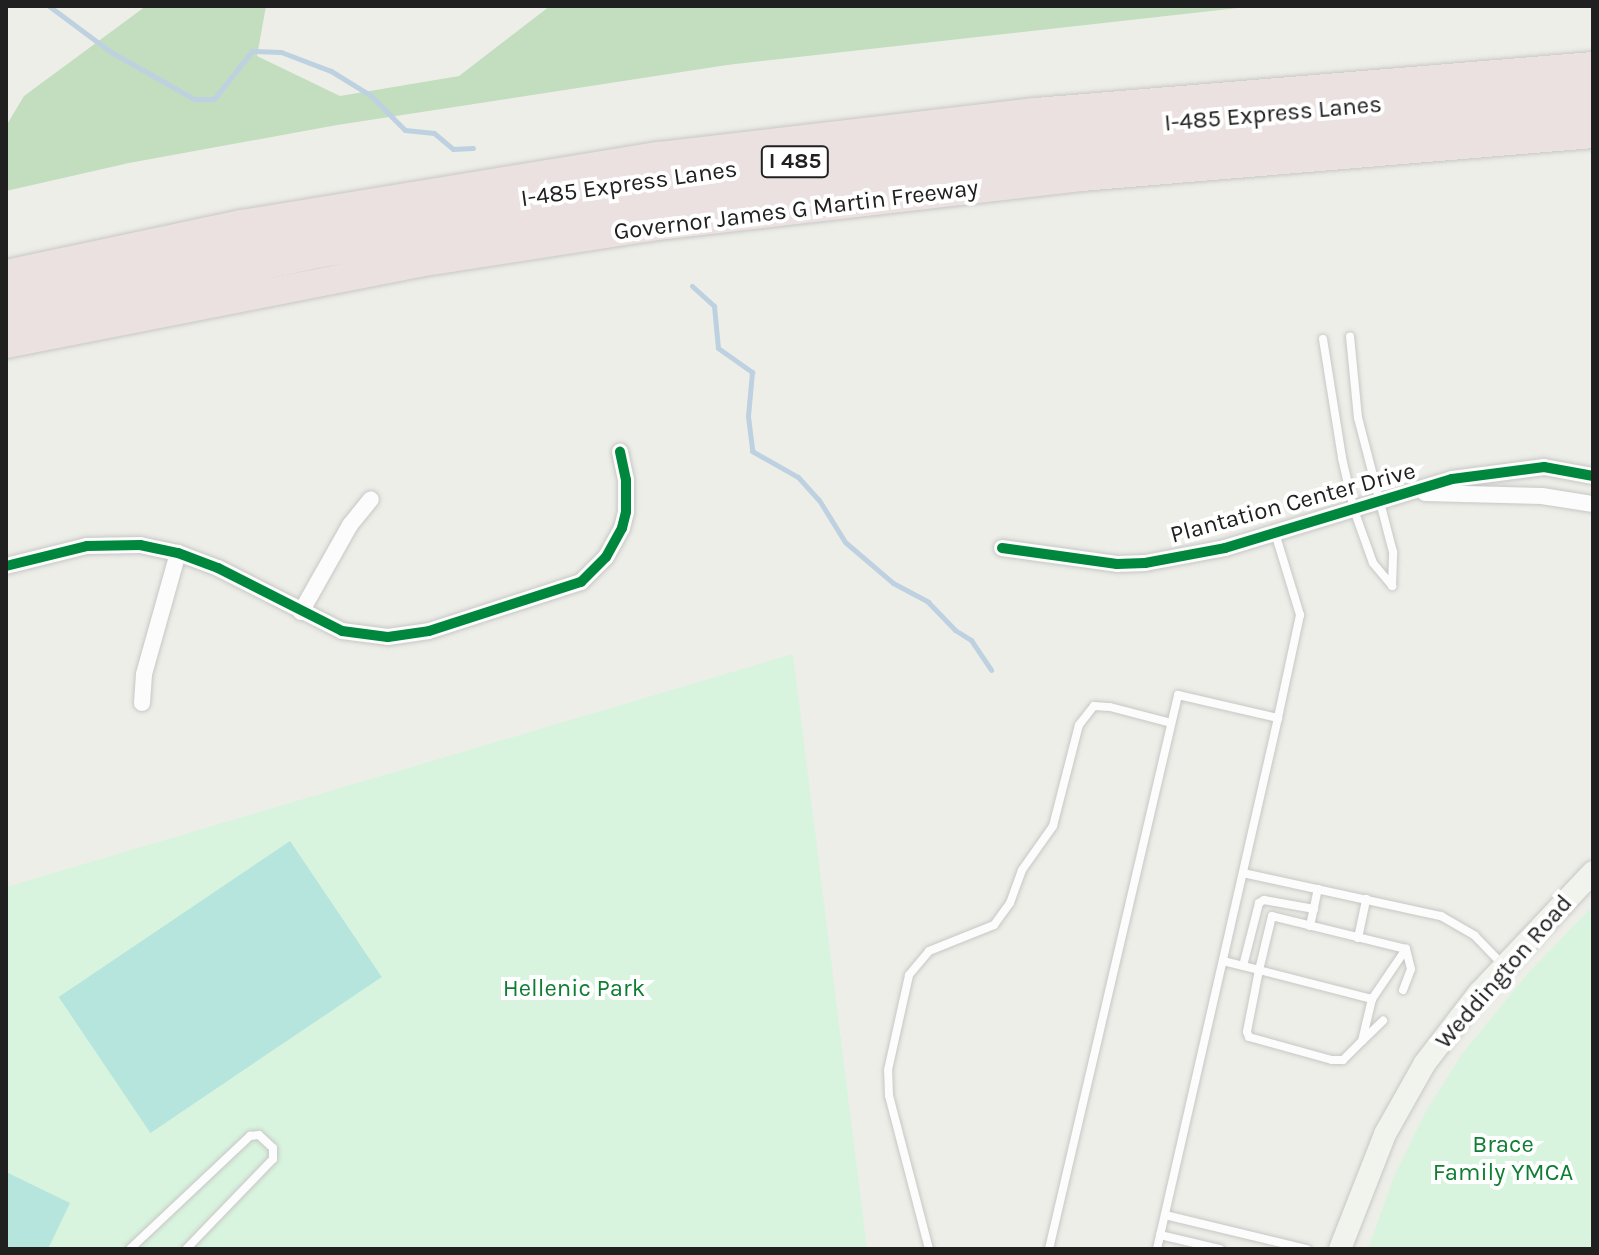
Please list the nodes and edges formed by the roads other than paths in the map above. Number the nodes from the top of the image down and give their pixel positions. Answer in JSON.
{"nodes":[{"id":1,"x":1593,"y":66,"type":"edge"},
{"id":2,"x":1593,"y":86,"type":"edge"},
{"id":3,"x":1593,"y":112,"type":"edge"},
{"id":4,"x":1593,"y":134,"type":"edge"},
{"id":5,"x":6,"y":274,"type":"edge"},
{"id":6,"x":6,"y":298,"type":"edge"},
{"id":7,"x":6,"y":320,"type":"edge"},
{"id":8,"x":1350,"y":336,"type":"dead end"},
{"id":9,"x":1323,"y":339,"type":"dead end"},
{"id":10,"x":6,"y":344,"type":"edge"},
{"id":11,"x":620,"y":452,"type":"dead end"},
{"id":12,"x":1593,"y":476,"type":"edge"},
{"id":13,"x":1412,"y":493,"type":"junction"},
{"id":14,"x":371,"y":499,"type":"dead end"},
{"id":15,"x":1379,"y":503,"type":"junction"},
{"id":16,"x":1593,"y":504,"type":"edge"},
{"id":17,"x":1354,"y":510,"type":"junction"},
{"id":18,"x":1275,"y":532,"type":"junction"},
{"id":19,"x":1002,"y":548,"type":"dead end"},
{"id":20,"x":178,"y":553,"type":"junction"},
{"id":21,"x":6,"y":566,"type":"edge"},
{"id":22,"x":301,"y":612,"type":"junction"},
{"id":23,"x":142,"y":703,"type":"dead end"},
{"id":24,"x":1278,"y":718,"type":"junction"},
{"id":25,"x":1171,"y":723,"type":"junction"},
{"id":26,"x":1593,"y":872,"type":"edge"},
{"id":27,"x":1243,"y":873,"type":"junction"},
{"id":28,"x":1318,"y":889,"type":"junction"},
{"id":29,"x":1366,"y":899,"type":"junction"},
{"id":30,"x":1314,"y":909,"type":"junction"},
{"id":31,"x":1310,"y":926,"type":"junction"},
{"id":32,"x":1358,"y":938,"type":"junction"},
{"id":33,"x":1406,"y":949,"type":"junction"},
{"id":34,"x":1223,"y":961,"type":"junction"},
{"id":35,"x":1503,"y":965,"type":"junction"},
{"id":36,"x":1243,"y":966,"type":"junction"},
{"id":37,"x":1259,"y":970,"type":"junction"},
{"id":38,"x":1403,"y":990,"type":"dead end"},
{"id":39,"x":1372,"y":999,"type":"junction"},
{"id":40,"x":1383,"y":1021,"type":"dead end"},
{"id":41,"x":1362,"y":1041,"type":"junction"},
{"id":42,"x":1165,"y":1215,"type":"junction"},
{"id":43,"x":1160,"y":1235,"type":"junction"},
{"id":44,"x":130,"y":1249,"type":"edge"},
{"id":45,"x":186,"y":1249,"type":"edge"},
{"id":46,"x":929,"y":1249,"type":"edge"},
{"id":47,"x":1049,"y":1249,"type":"edge"},
{"id":48,"x":1157,"y":1249,"type":"edge"},
{"id":49,"x":1220,"y":1249,"type":"edge"},
{"id":50,"x":1307,"y":1249,"type":"edge"},
{"id":51,"x":1340,"y":1249,"type":"edge"}],
"edges":[{"from":1,"to":5,"type":"highway","number":"I 485"},
{"from":2,"to":6,"type":"highway","name":"I-485 Express Lanes","number":"I 485"},
{"from":3,"to":7,"type":"highway","name":"I-485 Express Lanes","number":"I 485"},
{"from":4,"to":10,"type":"highway","name":"Governor James G Martin Freeway","number":"I 485"},
{"from":8,"to":15,"type":"lane"},
{"from":9,"to":17,"type":"lane"},
{"from":11,"to":22,"type":"street"},
{"from":12,"to":13,"type":"street","name":"Plantation Center Drive"},
{"from":13,"to":15,"type":"street","name":"Plantation Center Drive"},
{"from":13,"to":16,"type":"street","name":"Plantation Center Drive"},
{"from":14,"to":22,"type":"street"},
{"from":15,"to":17,"type":"street","name":"Plantation Center Drive"},
{"from":15,"to":17,"type":"lane"},
{"from":17,"to":18,"type":"street","name":"Plantation Center Drive"},
{"from":18,"to":19,"type":"street","name":"Plantation Center Drive"},
{"from":18,"to":24,"type":"lane"},
{"from":20,"to":21,"type":"street"},
{"from":20,"to":22,"type":"street"},
{"from":20,"to":23,"type":"street"},
{"from":24,"to":25,"type":"lane"},
{"from":24,"to":27,"type":"lane"},
{"from":25,"to":46,"type":"lane"},
{"from":25,"to":47,"type":"lane"},
{"from":26,"to":35,"type":"main road","name":"Weddington Road"},
{"from":27,"to":28,"type":"lane"},
{"from":27,"to":34,"type":"lane"},
{"from":28,"to":29,"type":"lane"},
{"from":28,"to":30,"type":"lane"},
{"from":29,"to":32,"type":"lane"},
{"from":29,"to":35,"type":"lane"},
{"from":30,"to":31,"type":"lane"},
{"from":30,"to":36,"type":"lane"},
{"from":31,"to":32,"type":"lane"},
{"from":31,"to":37,"type":"lane"},
{"from":32,"to":33,"type":"lane"},
{"from":33,"to":38,"type":"lane"},
{"from":33,"to":39,"type":"lane"},
{"from":34,"to":36,"type":"lane"},
{"from":34,"to":42,"type":"lane"},
{"from":35,"to":51,"type":"main road","name":"Weddington Road"},
{"from":36,"to":37,"type":"lane"},
{"from":37,"to":39,"type":"lane"},
{"from":37,"to":41,"type":"lane"},
{"from":39,"to":41,"type":"lane"},
{"from":40,"to":41,"type":"lane"},
{"from":42,"to":43,"type":"lane"},
{"from":42,"to":50,"type":"lane"},
{"from":43,"to":48,"type":"lane"},
{"from":43,"to":49,"type":"lane"},
{"from":44,"to":45,"type":"lane"}]}
